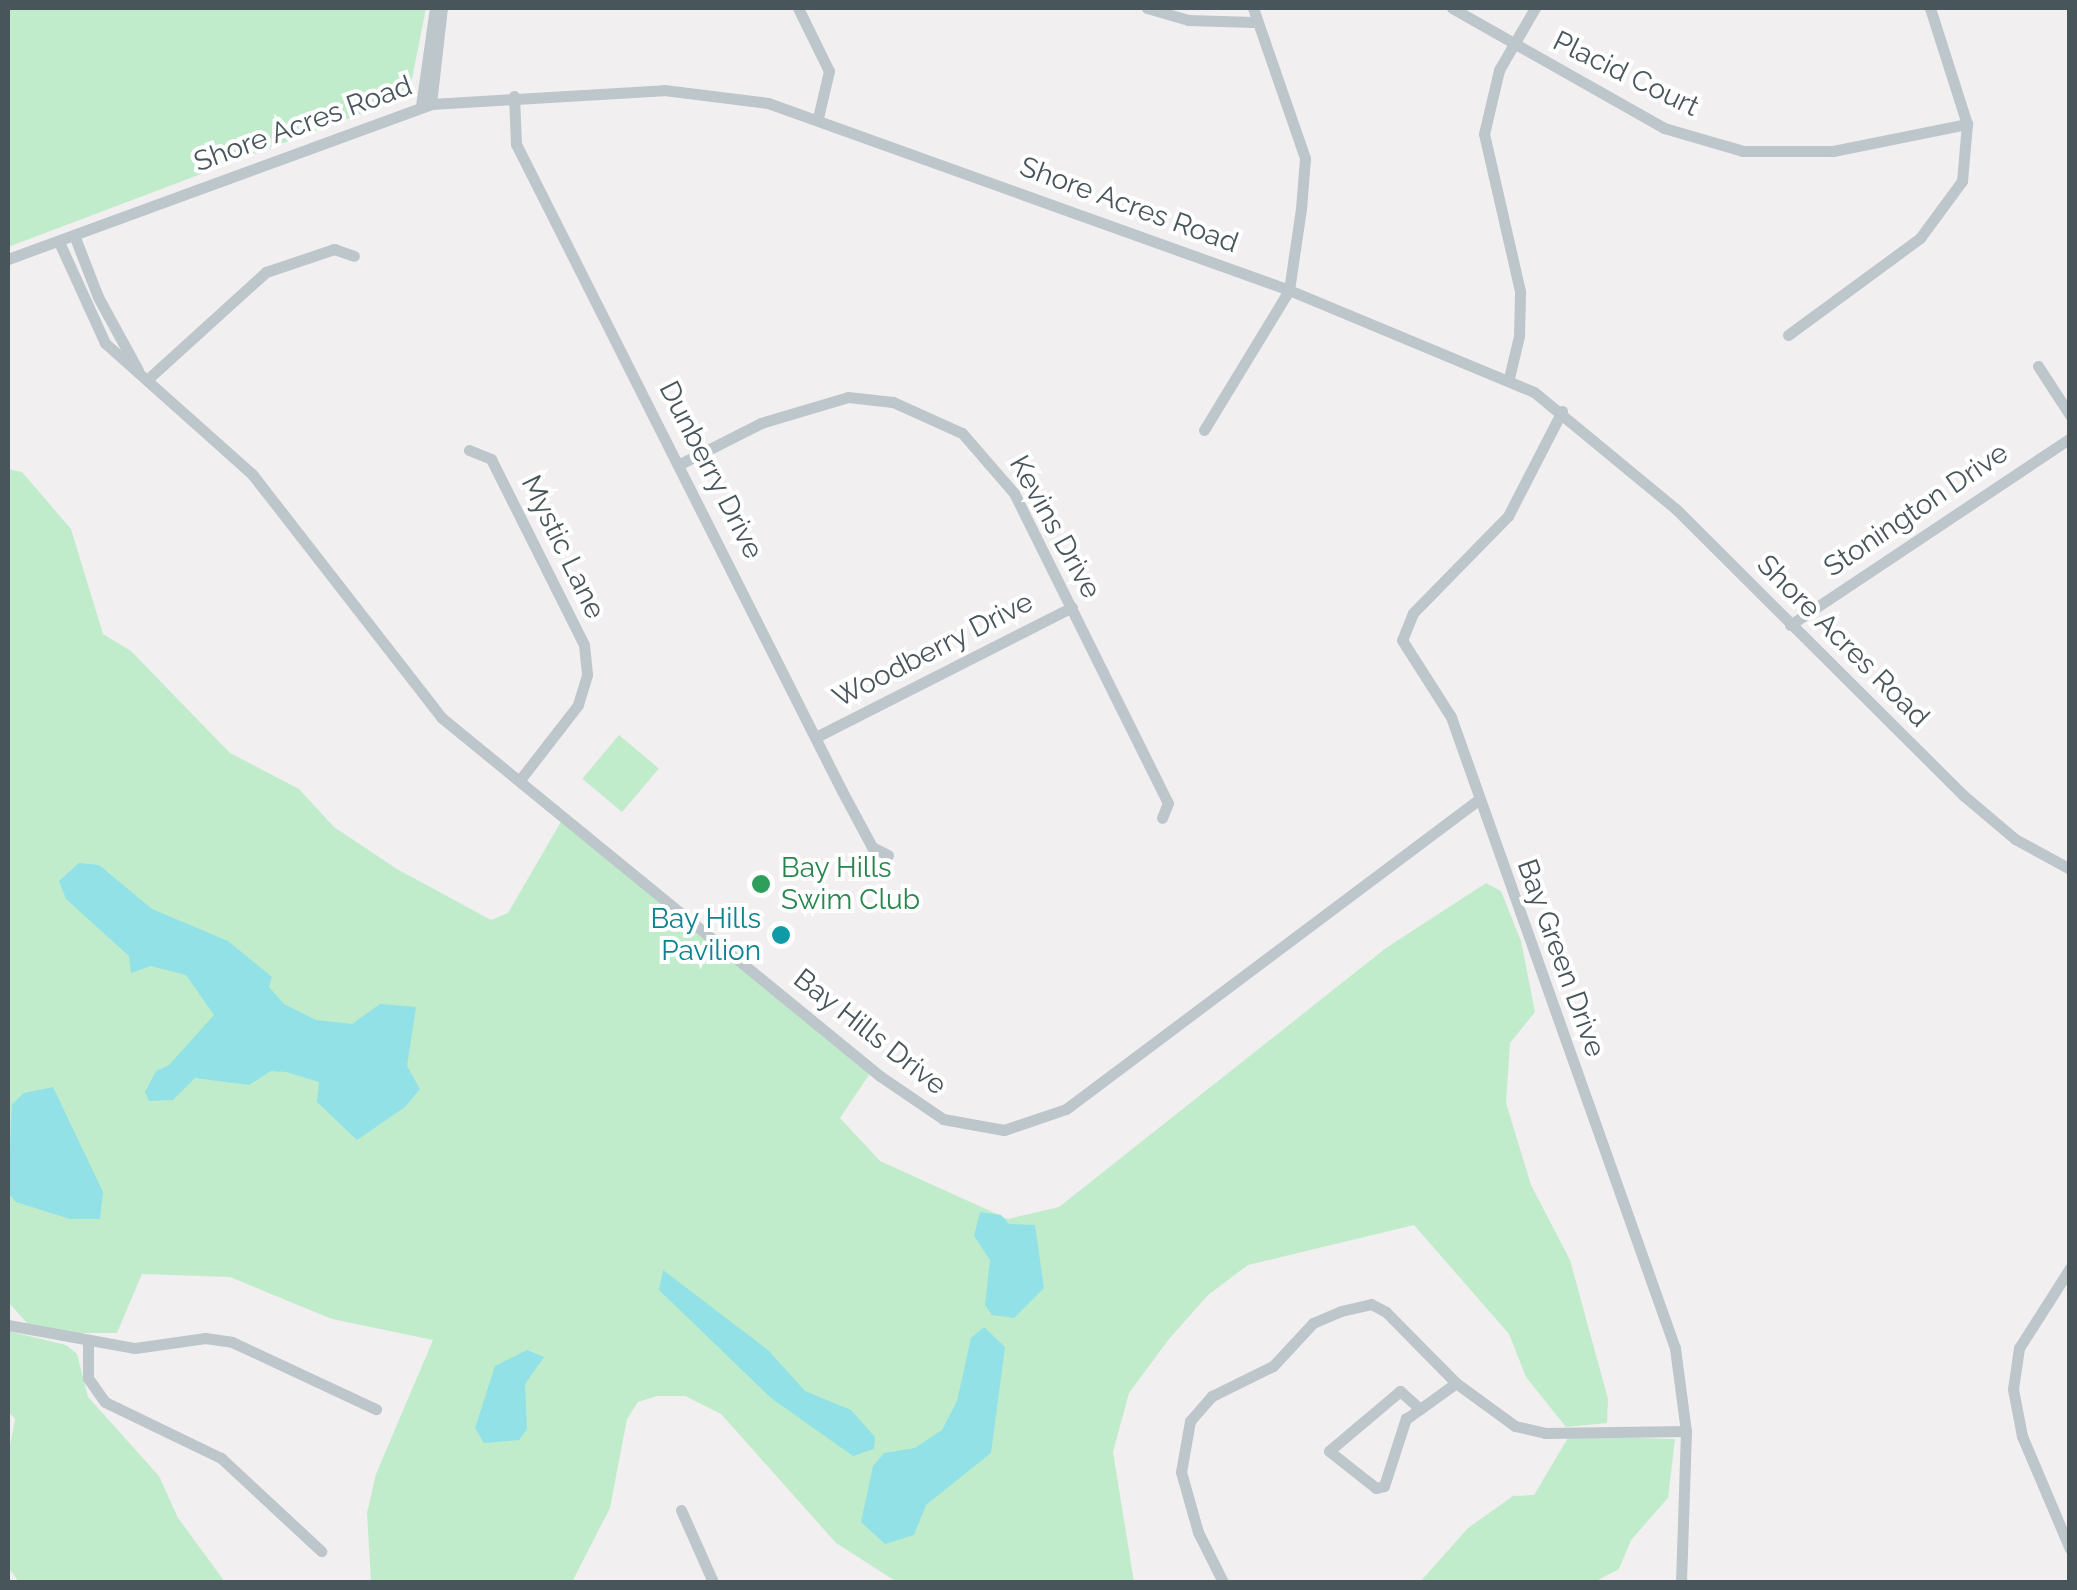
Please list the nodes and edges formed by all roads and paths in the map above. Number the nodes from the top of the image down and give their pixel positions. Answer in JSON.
{"nodes":[{"id":1,"x":439,"y":8,"type":"edge"},
{"id":2,"x":798,"y":8,"type":"edge"},
{"id":3,"x":1147,"y":8,"type":"edge"},
{"id":4,"x":1253,"y":8,"type":"edge"},
{"id":5,"x":1452,"y":8,"type":"edge"},
{"id":6,"x":1535,"y":8,"type":"edge"},
{"id":7,"x":1930,"y":8,"type":"edge"},
{"id":8,"x":1253,"y":22,"type":"junction"},
{"id":9,"x":1511,"y":44,"type":"junction"},
{"id":10,"x":514,"y":96,"type":"junction"},
{"id":11,"x":426,"y":105,"type":"junction"},
{"id":12,"x":818,"y":118,"type":"junction"},
{"id":13,"x":1967,"y":124,"type":"junction"},
{"id":14,"x":74,"y":235,"type":"junction"},
{"id":15,"x":58,"y":242,"type":"junction"},
{"id":16,"x":354,"y":256,"type":"dead end"},
{"id":17,"x":8,"y":259,"type":"edge"},
{"id":18,"x":1289,"y":290,"type":"junction"},
{"id":19,"x":1788,"y":335,"type":"dead end"},
{"id":20,"x":2038,"y":366,"type":"dead end"},
{"id":21,"x":144,"y":374,"type":"junction"},
{"id":22,"x":1509,"y":378,"type":"junction"},
{"id":23,"x":1562,"y":411,"type":"junction"},
{"id":24,"x":2070,"y":415,"type":"edge"},
{"id":25,"x":1204,"y":430,"type":"dead end"},
{"id":26,"x":2070,"y":438,"type":"edge"},
{"id":27,"x":469,"y":450,"type":"dead end"},
{"id":28,"x":680,"y":464,"type":"junction"},
{"id":29,"x":1072,"y":607,"type":"junction"},
{"id":30,"x":1790,"y":625,"type":"junction"},
{"id":31,"x":816,"y":737,"type":"junction"},
{"id":32,"x":519,"y":780,"type":"junction"},
{"id":33,"x":1478,"y":800,"type":"junction"},
{"id":34,"x":1162,"y":818,"type":"dead end"},
{"id":35,"x":888,"y":855,"type":"dead end"},
{"id":36,"x":2070,"y":868,"type":"edge"},
{"id":37,"x":2070,"y":1268,"type":"edge"},
{"id":38,"x":8,"y":1325,"type":"edge"},
{"id":39,"x":88,"y":1341,"type":"junction"},
{"id":40,"x":1456,"y":1383,"type":"junction"},
{"id":41,"x":376,"y":1409,"type":"dead end"},
{"id":42,"x":1420,"y":1409,"type":"junction"},
{"id":43,"x":1686,"y":1431,"type":"junction"},
{"id":44,"x":681,"y":1510,"type":"dead end"},
{"id":45,"x":2070,"y":1549,"type":"edge"},
{"id":46,"x":321,"y":1550,"type":"dead end"},
{"id":47,"x":713,"y":1582,"type":"edge"},
{"id":48,"x":1223,"y":1582,"type":"edge"},
{"id":49,"x":1681,"y":1582,"type":"edge"}],
"edges":[{"from":1,"to":11,"type":"street"},
{"from":2,"to":12,"type":"street"},
{"from":3,"to":8,"type":"street"},
{"from":4,"to":8,"type":"street"},
{"from":5,"to":9,"type":"street","name":"Placid Court"},
{"from":6,"to":9,"type":"street"},
{"from":7,"to":13,"type":"street"},
{"from":8,"to":18,"type":"street"},
{"from":9,"to":13,"type":"street","name":"Placid Court"},
{"from":9,"to":22,"type":"street"},
{"from":10,"to":11,"type":"street","name":"Shore Acres Road"},
{"from":10,"to":12,"type":"street","name":"Shore Acres Road"},
{"from":10,"to":28,"type":"street","name":"Dunberry Drive"},
{"from":11,"to":14,"type":"street","name":"Shore Acres Road"},
{"from":12,"to":18,"type":"street","name":"Shore Acres Road"},
{"from":13,"to":19,"type":"street"},
{"from":14,"to":15,"type":"street","name":"Shore Acres Road"},
{"from":14,"to":21,"type":"street","name":"Bay Hills Drive"},
{"from":15,"to":17,"type":"street","name":"Shore Acres Road"},
{"from":15,"to":21,"type":"street","name":"Bay Hills Drive"},
{"from":16,"to":21,"type":"street"},
{"from":18,"to":22,"type":"street","name":"Shore Acres Road"},
{"from":18,"to":25,"type":"street"},
{"from":20,"to":24,"type":"street"},
{"from":21,"to":32,"type":"street","name":"Bay Hills Drive"},
{"from":22,"to":23,"type":"street","name":"Shore Acres Road"},
{"from":23,"to":30,"type":"street","name":"Shore Acres Road"},
{"from":23,"to":33,"type":"street","name":"Bay Green Drive"},
{"from":26,"to":30,"type":"street","name":"Stonington Drive"},
{"from":27,"to":32,"type":"street","name":"Mystic Lane"},
{"from":28,"to":29,"type":"street","name":"Kevins Drive"},
{"from":28,"to":31,"type":"street","name":"Dunberry Drive"},
{"from":29,"to":31,"type":"street","name":"Woodberry Drive"},
{"from":29,"to":34,"type":"street","name":"Kevins Drive"},
{"from":30,"to":36,"type":"street","name":"Shore Acres Road"},
{"from":31,"to":35,"type":"street","name":"Dunberry Drive"},
{"from":32,"to":33,"type":"street","name":"Bay Hills Drive"},
{"from":33,"to":43,"type":"street","name":"Bay Green Drive"},
{"from":37,"to":45,"type":"street"},
{"from":38,"to":39,"type":"street"},
{"from":39,"to":41,"type":"street"},
{"from":39,"to":46,"type":"street"},
{"from":40,"to":42,"type":"street"},
{"from":40,"to":43,"type":"street"},
{"from":40,"to":48,"type":"street"},
{"from":42,"to":42,"type":"street"},
{"from":43,"to":49,"type":"street","name":"Bay Green Drive"},
{"from":44,"to":47,"type":"street"}]}
